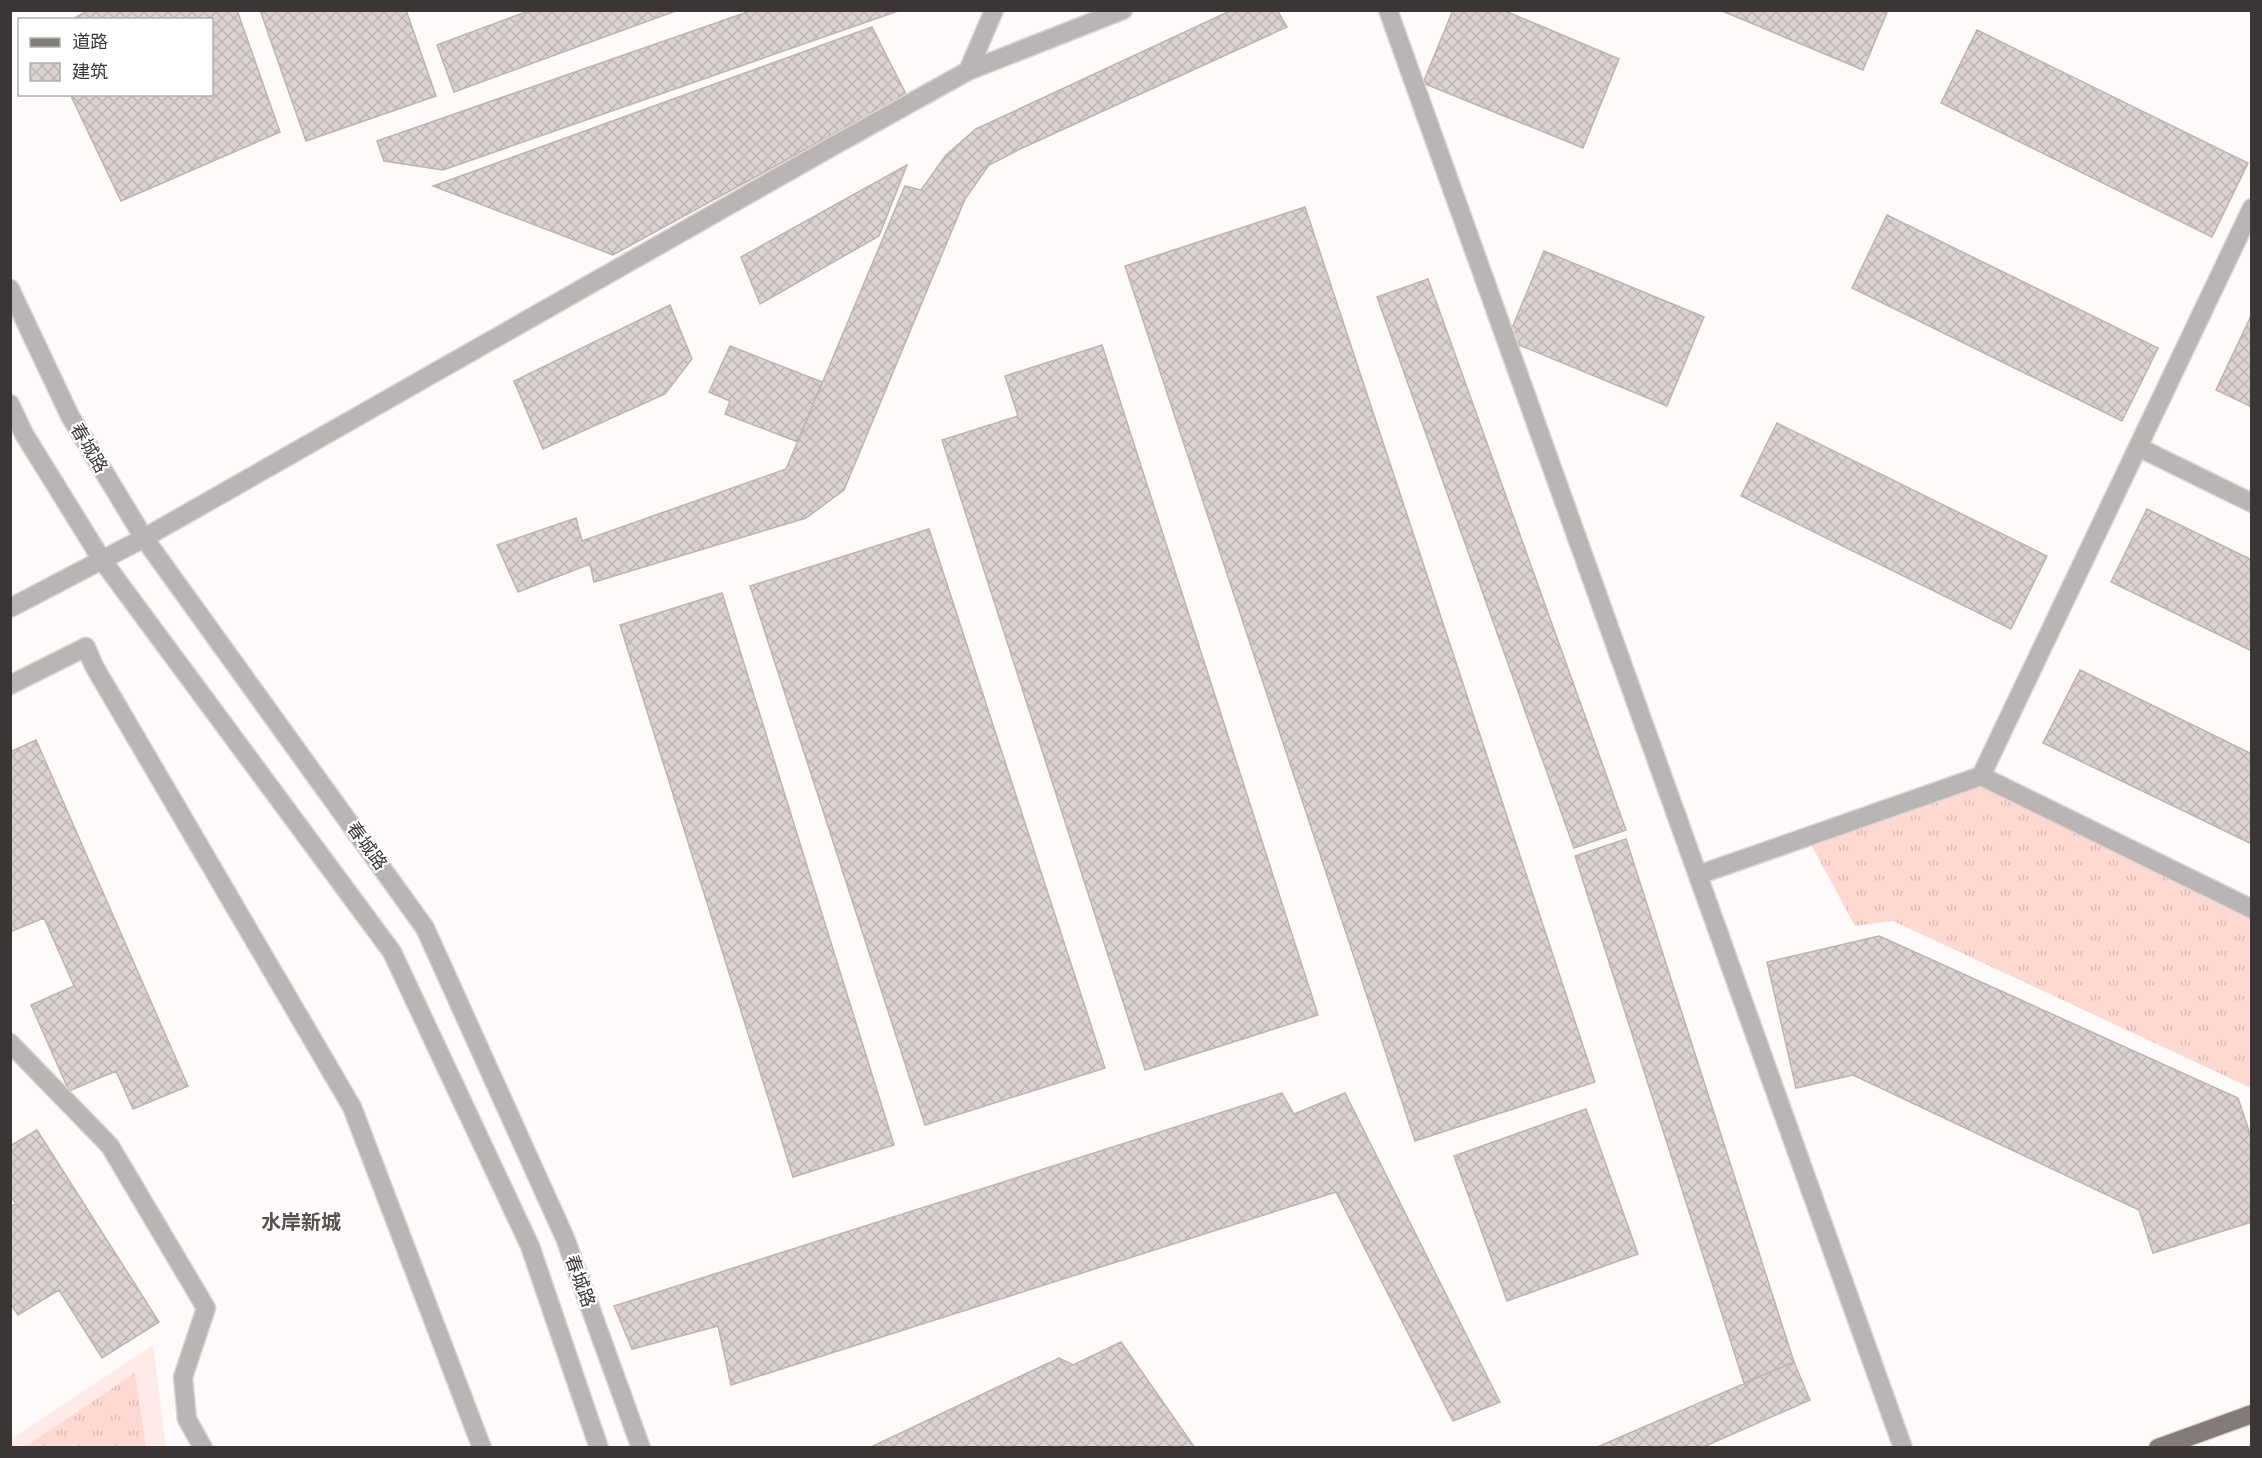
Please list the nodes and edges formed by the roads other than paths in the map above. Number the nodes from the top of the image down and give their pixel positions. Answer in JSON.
{"nodes":[{"id":1,"x":994,"y":10,"type":"edge"},
{"id":2,"x":1123,"y":10,"type":"edge"},
{"id":3,"x":1388,"y":10,"type":"edge"},
{"id":4,"x":968,"y":71,"type":"junction"},
{"id":5,"x":2252,"y":208,"type":"edge"},
{"id":6,"x":10,"y":289,"type":"edge"},
{"id":7,"x":10,"y":404,"type":"edge"},
{"id":8,"x":2138,"y":447,"type":"junction"},
{"id":9,"x":2252,"y":503,"type":"edge"},
{"id":10,"x":144,"y":538,"type":"junction"},
{"id":11,"x":102,"y":560,"type":"junction"},
{"id":12,"x":10,"y":609,"type":"edge"},
{"id":13,"x":10,"y":685,"type":"edge"},
{"id":14,"x":1982,"y":776,"type":"junction"},
{"id":15,"x":1698,"y":875,"type":"junction"},
{"id":16,"x":2252,"y":909,"type":"edge"},
{"id":17,"x":10,"y":1043,"type":"edge"},
{"id":18,"x":2252,"y":1414,"type":"edge"},
{"id":19,"x":203,"y":1448,"type":"edge"},
{"id":20,"x":482,"y":1448,"type":"edge"},
{"id":21,"x":599,"y":1448,"type":"edge"},
{"id":22,"x":641,"y":1448,"type":"edge"},
{"id":23,"x":1903,"y":1448,"type":"edge"},
{"id":24,"x":2158,"y":1448,"type":"edge"}],
"edges":[{"from":1,"to":4,"type":"street"},
{"from":2,"to":4,"type":"street"},
{"from":3,"to":15,"type":"street"},
{"from":4,"to":10,"type":"street"},
{"from":5,"to":8,"type":"street"},
{"from":6,"to":10,"type":"street","name":"春城路"},
{"from":7,"to":11,"type":"street","name":"春城路"},
{"from":8,"to":9,"type":"street"},
{"from":8,"to":14,"type":"street"},
{"from":10,"to":11,"type":"street"},
{"from":10,"to":22,"type":"street","name":"春城路"},
{"from":11,"to":12,"type":"street"},
{"from":11,"to":21,"type":"street","name":"春城路"},
{"from":13,"to":20,"type":"street"},
{"from":14,"to":15,"type":"street"},
{"from":14,"to":16,"type":"street"},
{"from":15,"to":23,"type":"street"},
{"from":17,"to":19,"type":"street"},
{"from":18,"to":24,"type":"main road"}]}
